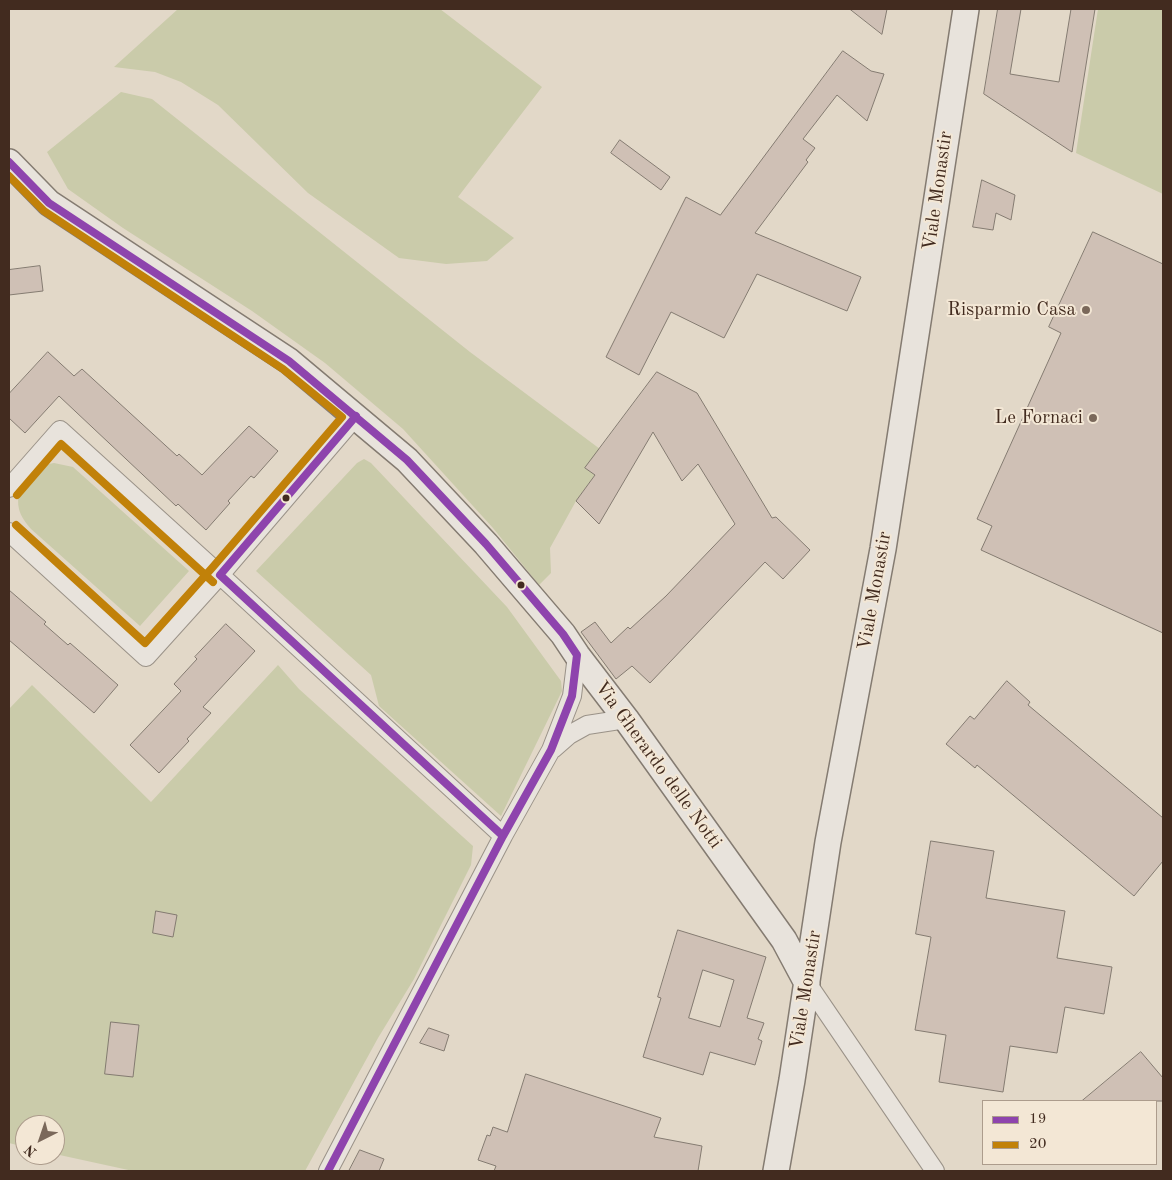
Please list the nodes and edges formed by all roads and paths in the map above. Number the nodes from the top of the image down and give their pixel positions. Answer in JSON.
{"nodes":[{"id":1,"x":966,"y":9,"type":"edge"},
{"id":2,"x":9,"y":162,"type":"edge"},
{"id":3,"x":9,"y":176,"type":"edge"},
{"id":4,"x":50,"y":203,"type":"junction"},
{"id":5,"x":356,"y":416,"type":"junction"},
{"id":6,"x":9,"y":488,"type":"edge"},
{"id":7,"x":9,"y":532,"type":"edge"},
{"id":8,"x":220,"y":575,"type":"junction"},
{"id":9,"x":577,"y":655,"type":"junction"},
{"id":10,"x":626,"y":719,"type":"junction"},
{"id":11,"x":551,"y":750,"type":"junction"},
{"id":12,"x":503,"y":836,"type":"junction"},
{"id":13,"x":806,"y":983,"type":"junction"},
{"id":14,"x":328,"y":1171,"type":"edge"},
{"id":15,"x":776,"y":1171,"type":"edge"},
{"id":16,"x":935,"y":1171,"type":"edge"}],
"edges":[{"from":1,"to":13,"type":"main road","name":"Viale Monastir"},
{"from":2,"to":4,"type":"main road","name":"Via Gherardo delle Notti"},
{"from":3,"to":4,"type":"street"},
{"from":4,"to":5,"type":"main road","name":"Via Gherardo delle Notti"},
{"from":5,"to":8,"type":"street"},
{"from":5,"to":9,"type":"main road","name":"Via Gherardo delle Notti"},
{"from":6,"to":8,"type":"street"},
{"from":7,"to":8,"type":"street"},
{"from":8,"to":12,"type":"street"},
{"from":9,"to":10,"type":"main road","name":"Via Gherardo delle Notti"},
{"from":9,"to":11,"type":"street"},
{"from":10,"to":11,"type":"street"},
{"from":10,"to":13,"type":"main road","name":"Via Gherardo delle Notti"},
{"from":11,"to":12,"type":"street"},
{"from":12,"to":14,"type":"street"},
{"from":13,"to":15,"type":"main road","name":"Viale Monastir"},
{"from":13,"to":16,"type":"street"}]}
